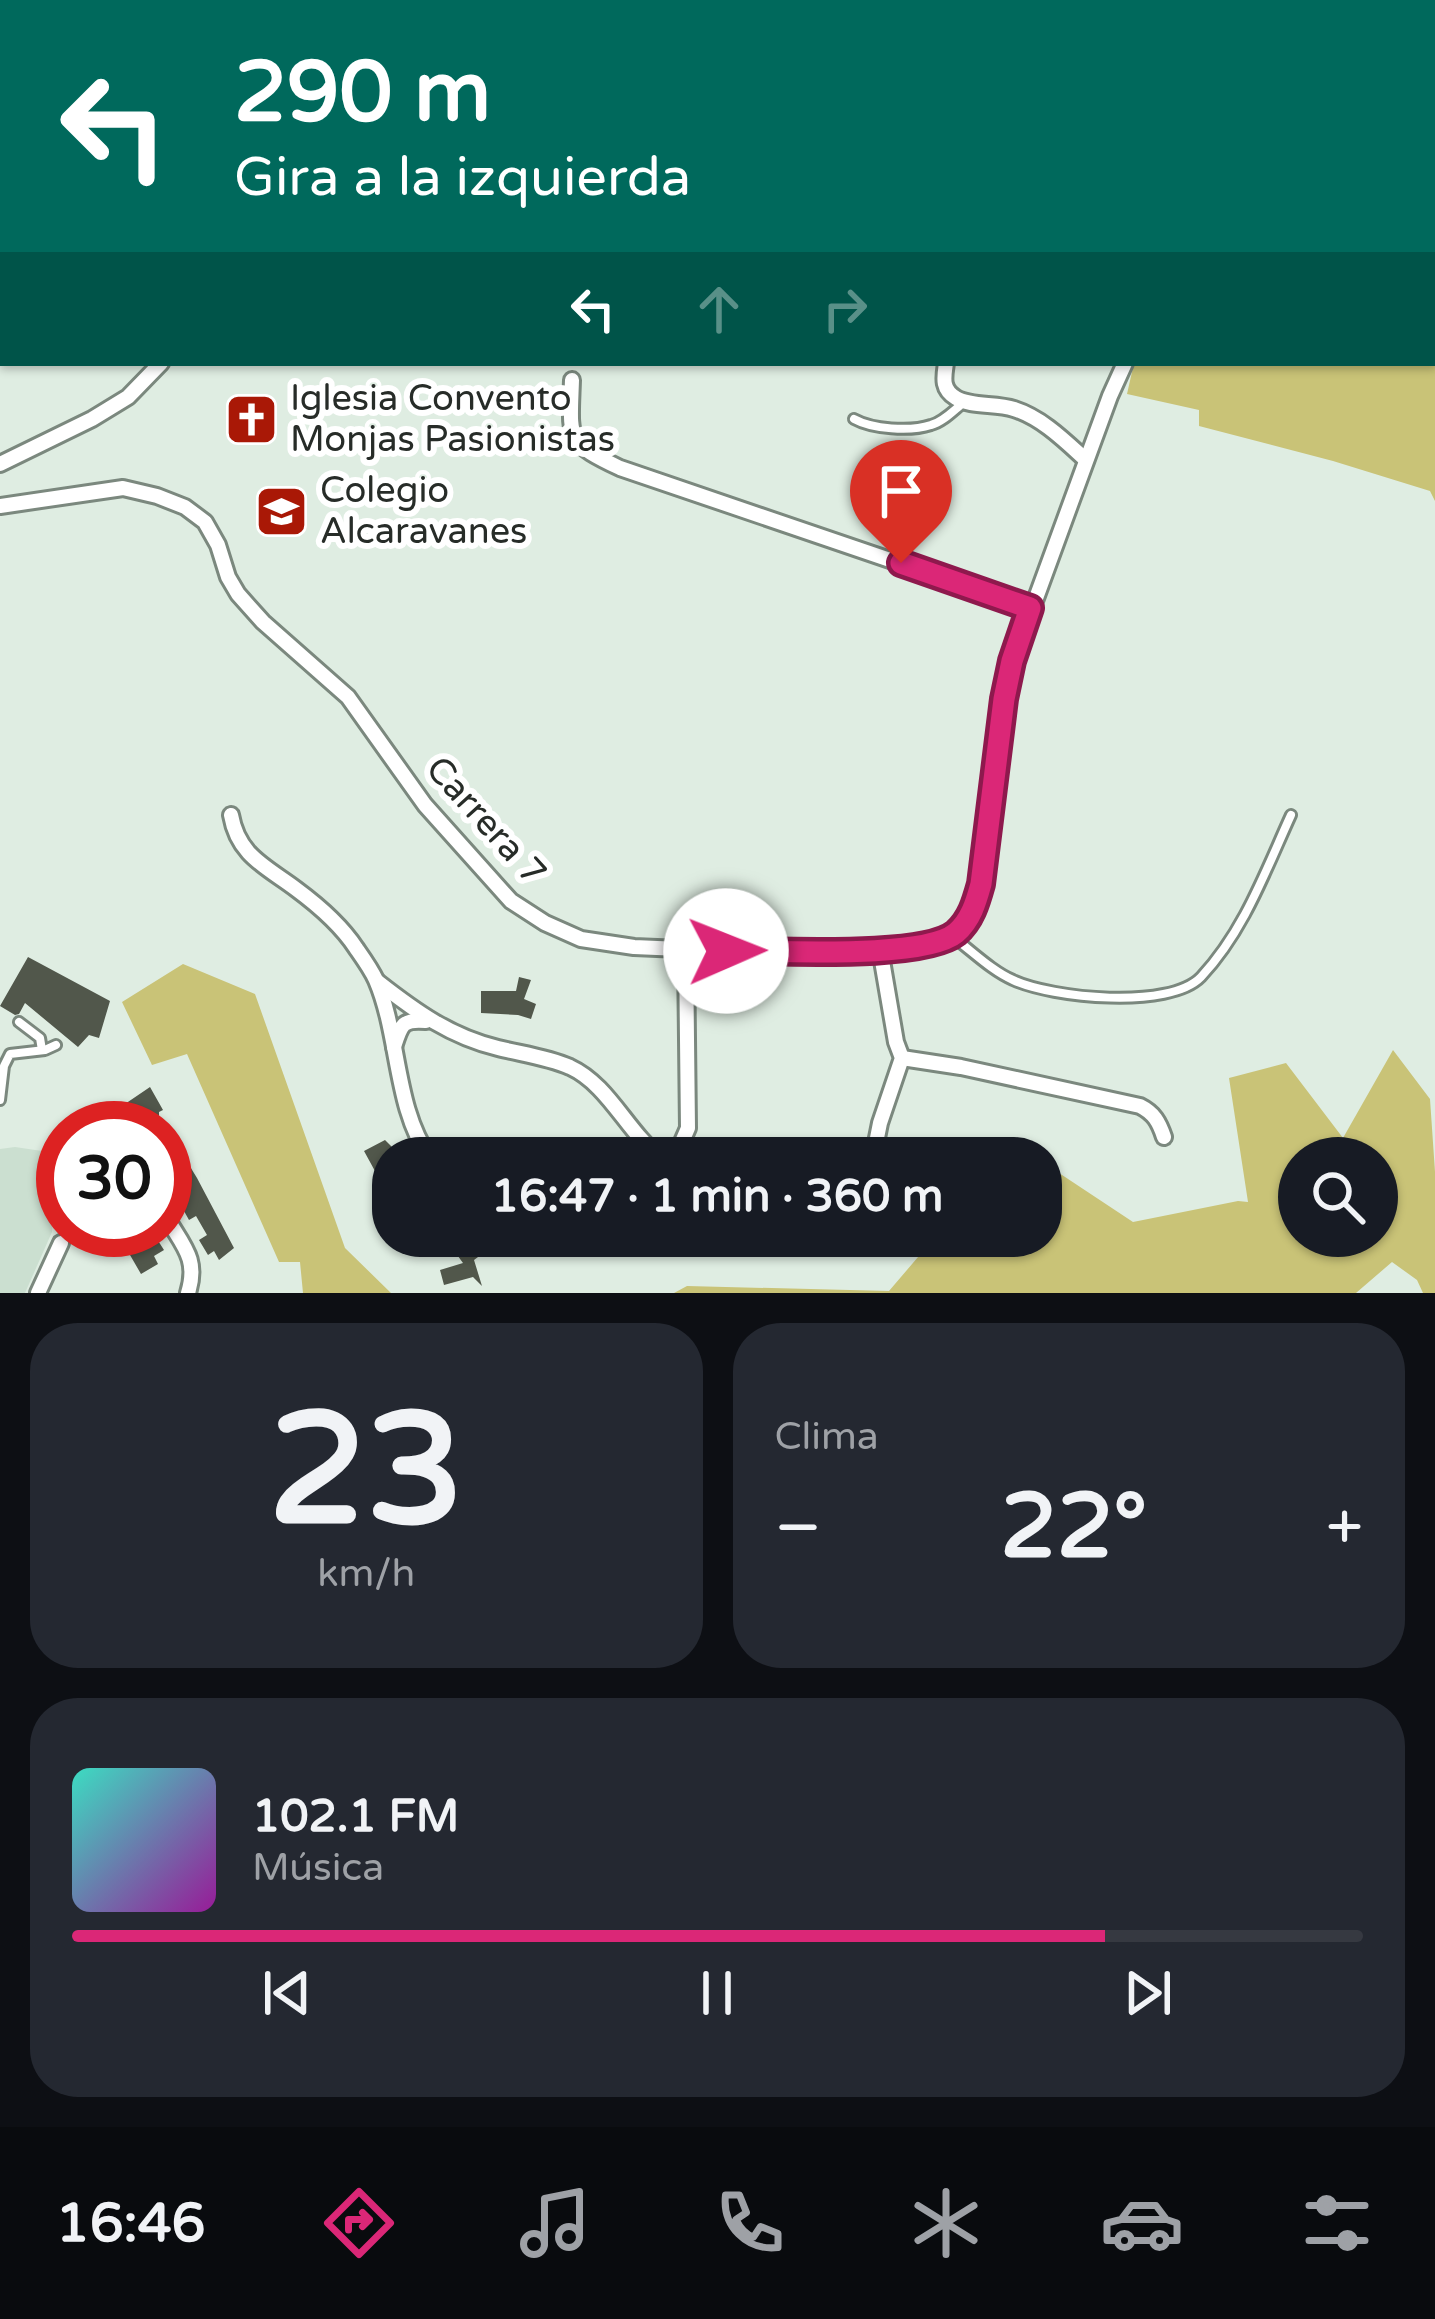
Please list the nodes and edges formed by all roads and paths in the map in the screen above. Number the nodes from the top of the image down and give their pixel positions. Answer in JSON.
{"nodes":[{"id":1,"x":139,"y":366,"type":"edge"},
{"id":2,"x":158,"y":366,"type":"edge"},
{"id":3,"x":946,"y":366,"type":"edge"},
{"id":4,"x":1115,"y":366,"type":"edge"},
{"id":5,"x":1124,"y":366,"type":"edge"},
{"id":6,"x":149,"y":375,"type":"junction"},
{"id":7,"x":572,"y":380,"type":"dead end"},
{"id":8,"x":1110,"y":396,"type":"junction"},
{"id":9,"x":965,"y":401,"type":"junction"},
{"id":10,"x":854,"y":419,"type":"dead end"},
{"id":11,"x":1086,"y":460,"type":"junction"},
{"id":12,"x":0,"y":464,"type":"edge"},
{"id":13,"x":0,"y":506,"type":"edge"},
{"id":14,"x":1030,"y":608,"type":"junction"},
{"id":15,"x":231,"y":815,"type":"dead end"},
{"id":16,"x":1291,"y":815,"type":"dead end"},
{"id":17,"x":952,"y":936,"type":"junction"},
{"id":18,"x":686,"y":950,"type":"junction"},
{"id":19,"x":880,"y":950,"type":"junction"},
{"id":20,"x":376,"y":980,"type":"junction"},
{"id":21,"x":430,"y":1021,"type":"junction"},
{"id":22,"x":19,"y":1022,"type":"dead end"},
{"id":23,"x":56,"y":1045,"type":"dead end"},
{"id":24,"x":394,"y":1047,"type":"junction"},
{"id":25,"x":42,"y":1050,"type":"junction"},
{"id":26,"x":902,"y":1058,"type":"junction"},
{"id":27,"x":0,"y":1100,"type":"edge"},
{"id":28,"x":419,"y":1137,"type":"edge"},
{"id":29,"x":637,"y":1137,"type":"edge"},
{"id":30,"x":684,"y":1137,"type":"edge"},
{"id":31,"x":877,"y":1137,"type":"edge"},
{"id":32,"x":1164,"y":1137,"type":"dead end"},
{"id":33,"x":55,"y":1257,"type":"edge"},
{"id":34,"x":189,"y":1257,"type":"edge"},
{"id":35,"x":38,"y":1293,"type":"edge"},
{"id":36,"x":188,"y":1293,"type":"edge"}],
"edges":[{"from":1,"to":6,"type":"lane"},
{"from":2,"to":6,"type":"street"},
{"from":3,"to":9,"type":"street"},
{"from":4,"to":8,"type":"street"},
{"from":5,"to":8,"type":"street"},
{"from":6,"to":12,"type":"street"},
{"from":7,"to":14,"type":"street"},
{"from":8,"to":11,"type":"street"},
{"from":9,"to":10,"type":"lane"},
{"from":9,"to":11,"type":"street"},
{"from":11,"to":14,"type":"street"},
{"from":13,"to":18,"type":"street","name":"Carrera 7"},
{"from":14,"to":17,"type":"street"},
{"from":15,"to":20,"type":"street"},
{"from":16,"to":17,"type":"lane"},
{"from":17,"to":19,"type":"street","name":"Carrera 7"},
{"from":18,"to":19,"type":"street","name":"Carrera 7"},
{"from":18,"to":30,"type":"street"},
{"from":19,"to":26,"type":"street"},
{"from":20,"to":21,"type":"street"},
{"from":20,"to":24,"type":"street"},
{"from":21,"to":24,"type":"street"},
{"from":21,"to":29,"type":"street"},
{"from":22,"to":25,"type":"lane"},
{"from":23,"to":25,"type":"lane"},
{"from":24,"to":28,"type":"street"},
{"from":25,"to":27,"type":"lane"},
{"from":26,"to":31,"type":"street"},
{"from":26,"to":32,"type":"street"},
{"from":33,"to":35,"type":"street"},
{"from":34,"to":36,"type":"street"}]}
